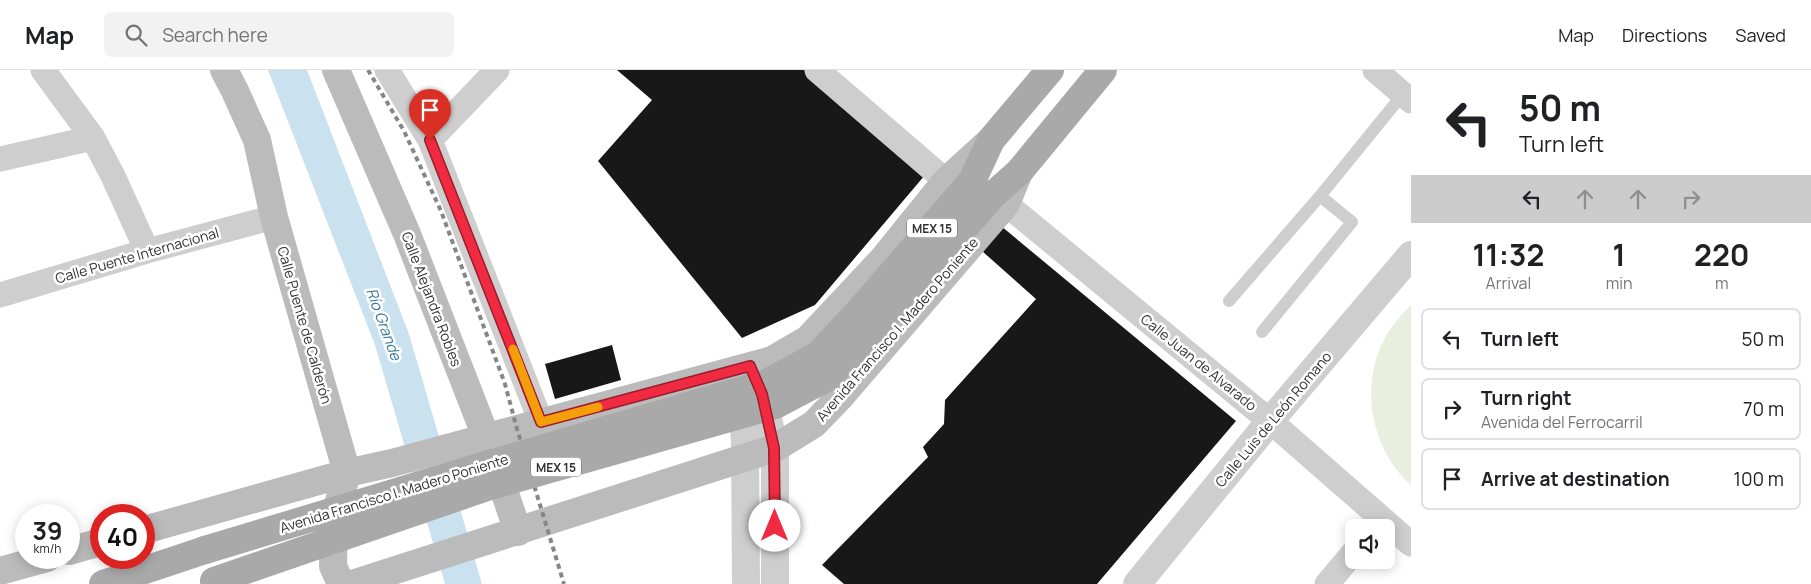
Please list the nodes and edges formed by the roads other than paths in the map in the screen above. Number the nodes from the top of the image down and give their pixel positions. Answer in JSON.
{"nodes":[{"id":1,"x":43,"y":70,"type":"edge"},
{"id":2,"x":224,"y":70,"type":"edge"},
{"id":3,"x":336,"y":70,"type":"edge"},
{"id":4,"x":387,"y":70,"type":"edge"},
{"id":5,"x":497,"y":70,"type":"edge"},
{"id":6,"x":817,"y":70,"type":"edge"},
{"id":7,"x":1050,"y":70,"type":"edge"},
{"id":8,"x":1104,"y":70,"type":"edge"},
{"id":9,"x":1375,"y":70,"type":"edge"},
{"id":10,"x":1407,"y":98,"type":"edge"},
{"id":11,"x":93,"y":138,"type":"junction"},
{"id":12,"x":430,"y":140,"type":"junction"},
{"id":13,"x":991,"y":140,"type":"junction"},
{"id":14,"x":0,"y":159,"type":"edge"},
{"id":15,"x":1019,"y":172,"type":"junction"},
{"id":16,"x":946,"y":181,"type":"junction"},
{"id":17,"x":1320,"y":196,"type":"junction"},
{"id":18,"x":1006,"y":204,"type":"junction"},
{"id":19,"x":274,"y":217,"type":"junction"},
{"id":20,"x":147,"y":252,"type":"junction"},
{"id":21,"x":1411,"y":254,"type":"edge"},
{"id":22,"x":0,"y":295,"type":"edge"},
{"id":23,"x":1229,"y":301,"type":"dead end"},
{"id":24,"x":870,"y":317,"type":"junction"},
{"id":25,"x":1262,"y":332,"type":"dead end"},
{"id":26,"x":743,"y":368,"type":"junction"},
{"id":27,"x":1270,"y":421,"type":"junction"},
{"id":28,"x":541,"y":422,"type":"junction"},
{"id":29,"x":486,"y":437,"type":"junction"},
{"id":30,"x":774,"y":448,"type":"junction"},
{"id":31,"x":745,"y":458,"type":"junction"},
{"id":32,"x":347,"y":473,"type":"junction"},
{"id":33,"x":1373,"y":519,"type":"edge"},
{"id":34,"x":155,"y":527,"type":"edge"},
{"id":35,"x":518,"y":532,"type":"junction"},
{"id":36,"x":1395,"y":534,"type":"edge"},
{"id":37,"x":1411,"y":544,"type":"edge"},
{"id":38,"x":425,"y":562,"type":"junction"},
{"id":39,"x":1345,"y":563,"type":"edge"},
{"id":40,"x":15,"y":567,"type":"edge"},
{"id":41,"x":0,"y":571,"type":"edge"},
{"id":42,"x":209,"y":582,"type":"edge"},
{"id":43,"x":103,"y":584,"type":"edge"},
{"id":44,"x":341,"y":584,"type":"edge"},
{"id":45,"x":352,"y":584,"type":"edge"},
{"id":46,"x":404,"y":584,"type":"edge"},
{"id":47,"x":746,"y":584,"type":"edge"},
{"id":48,"x":775,"y":584,"type":"edge"},
{"id":49,"x":1137,"y":584,"type":"edge"},
{"id":50,"x":1327,"y":584,"type":"edge"}],
"edges":[{"from":1,"to":11,"type":"street"},
{"from":2,"to":19,"type":"main road","name":"Calle Puente de Calderón"},
{"from":3,"to":29,"type":"main road","name":"Calle Alejandra Robles"},
{"from":4,"to":12,"type":"street"},
{"from":5,"to":12,"type":"street"},
{"from":6,"to":16,"type":"street"},
{"from":7,"to":13,"type":"main road","name":"Avenida Francisco I. Madero Poniente","number":"MEX 15"},
{"from":8,"to":15,"type":"main road","name":"Avenida Francisco I. Madero Poniente","number":"MEX 15"},
{"from":9,"to":10,"type":"street"},
{"from":10,"to":17,"type":"lane"},
{"from":11,"to":14,"type":"street"},
{"from":11,"to":20,"type":"street"},
{"from":12,"to":28,"type":"street"},
{"from":13,"to":16,"type":"main road","name":"Avenida Francisco I. Madero Poniente"},
{"from":13,"to":24,"type":"main road","name":"Avenida Francisco I. Madero Poniente","number":"MEX 15"},
{"from":15,"to":18,"type":"main road","name":"Avenida Francisco I. Madero Poniente"},
{"from":15,"to":24,"type":"main road","name":"Avenida Francisco I. Madero Poniente","number":"MEX 15"},
{"from":16,"to":26,"type":"main road","name":"Avenida Francisco I. Madero Poniente"},
{"from":17,"to":23,"type":"lane"},
{"from":17,"to":25,"type":"lane"},
{"from":18,"to":27,"type":"street","name":"Calle Juan de Alvarado"},
{"from":18,"to":30,"type":"main road","name":"Avenida Francisco I. Madero Poniente"},
{"from":19,"to":20,"type":"street","name":"Calle Puente Internacional"},
{"from":19,"to":32,"type":"main road","name":"Calle Puente de Calderón"},
{"from":20,"to":22,"type":"street","name":"Calle Puente Internacional"},
{"from":21,"to":27,"type":"street","name":"Calle Luis de León Romano"},
{"from":24,"to":42,"type":"main road","name":"Avenida Francisco I. Madero Poniente","number":"MEX 15","bridge":true},
{"from":24,"to":43,"type":"main road","name":"Avenida Francisco I. Madero Poniente","number":"MEX 15","bridge":true},
{"from":26,"to":28,"type":"main road","name":"Avenida Francisco I. Madero Poniente"},
{"from":26,"to":30,"type":"street"},
{"from":26,"to":31,"type":"street"},
{"from":27,"to":33,"type":"street","name":"Calle Juan de Alvarado"},
{"from":27,"to":49,"type":"street","name":"Calle Luis de León Romano"},
{"from":28,"to":29,"type":"main road","name":"Avenida Francisco I. Madero Poniente"},
{"from":29,"to":32,"type":"main road","name":"Avenida Francisco I. Madero Poniente"},
{"from":29,"to":35,"type":"main road","name":"Calle Alejandra Robles"},
{"from":30,"to":31,"type":"main road","name":"Avenida Francisco I. Madero Poniente"},
{"from":30,"to":48,"type":"street"},
{"from":31,"to":35,"type":"main road","name":"Avenida Francisco I. Madero Poniente"},
{"from":31,"to":47,"type":"street"},
{"from":32,"to":34,"type":"main road"},
{"from":32,"to":44,"type":"main road"},
{"from":35,"to":38,"type":"main road","name":"Avenida Francisco I. Madero Poniente"},
{"from":36,"to":37,"type":"street","name":"Calle Juan de Alvarado"},
{"from":38,"to":45,"type":"main road"},
{"from":38,"to":46,"type":"main road"},
{"from":39,"to":50,"type":"street"},
{"from":40,"to":41,"type":"main road"}]}
